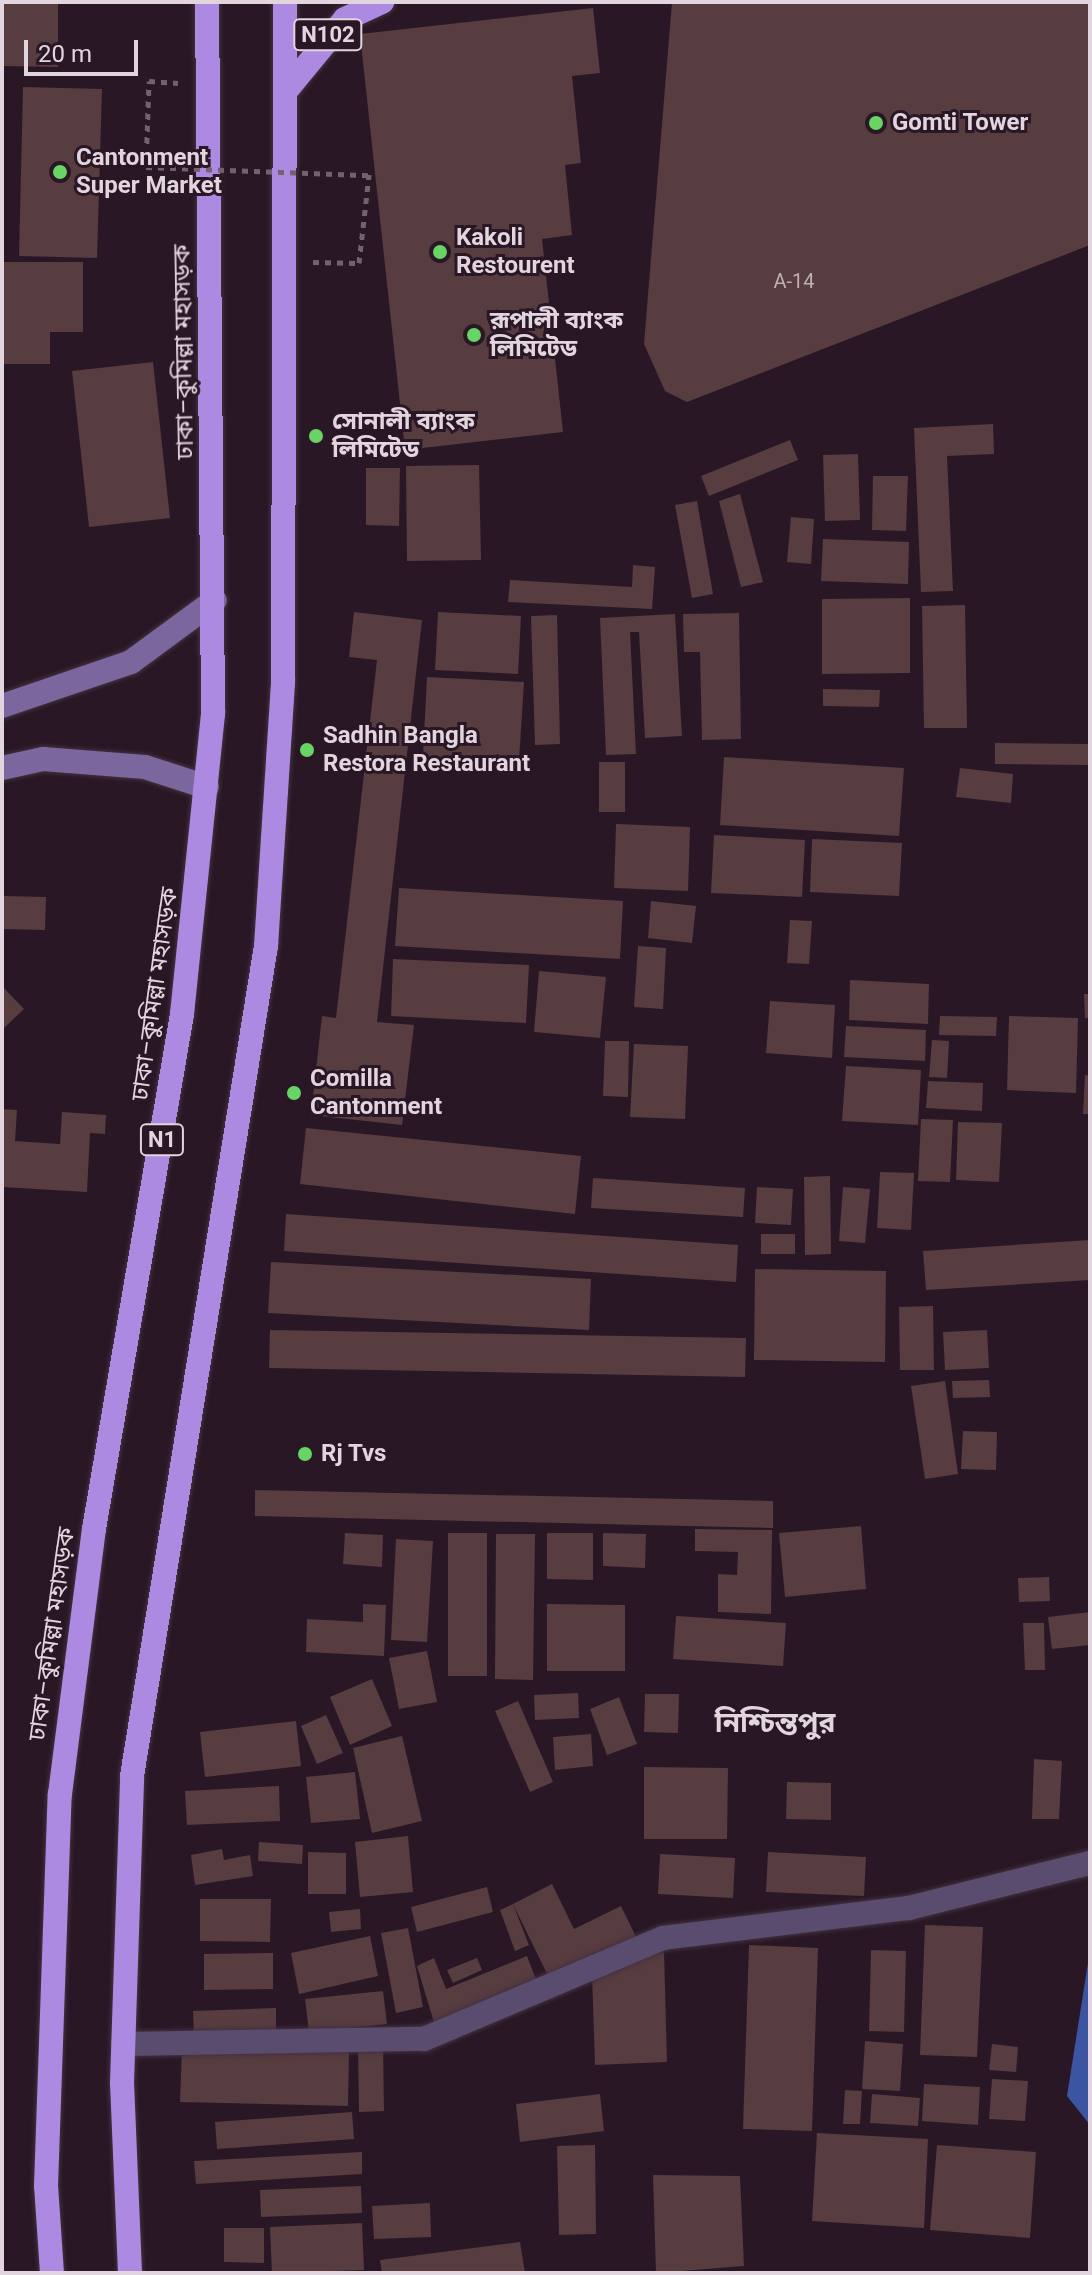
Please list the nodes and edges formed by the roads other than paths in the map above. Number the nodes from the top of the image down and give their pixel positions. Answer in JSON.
{"nodes":[{"id":1,"x":207,"y":2,"type":"edge"},
{"id":2,"x":285,"y":2,"type":"edge"},
{"id":3,"x":382,"y":2,"type":"edge"},
{"id":4,"x":289,"y":87,"type":"junction"},
{"id":5,"x":215,"y":600,"type":"junction"},
{"id":6,"x":2,"y":706,"type":"edge"},
{"id":7,"x":2,"y":768,"type":"edge"},
{"id":8,"x":207,"y":787,"type":"junction"},
{"id":9,"x":1090,"y":1863,"type":"edge"},
{"id":10,"x":123,"y":2044,"type":"junction"},
{"id":11,"x":52,"y":2273,"type":"edge"},
{"id":12,"x":130,"y":2273,"type":"edge"}],
"edges":[{"from":1,"to":5,"type":"highway","name":"ঢাকা–কুমিল্লা মহাসড়ক","number":"N1"},
{"from":2,"to":4,"type":"highway"},
{"from":3,"to":4,"type":"highway","number":"N102"},
{"from":4,"to":10,"type":"highway"},
{"from":5,"to":6,"type":"main road"},
{"from":5,"to":8,"type":"highway","name":"ঢাকা–কুমিল্লা মহাসড়ক","number":"N1"},
{"from":7,"to":8,"type":"main road"},
{"from":8,"to":11,"type":"highway","name":"ঢাকা–কুমিল্লা মহাসড়ক","number":"N1"},
{"from":9,"to":10,"type":"street"},
{"from":10,"to":12,"type":"highway"}]}
